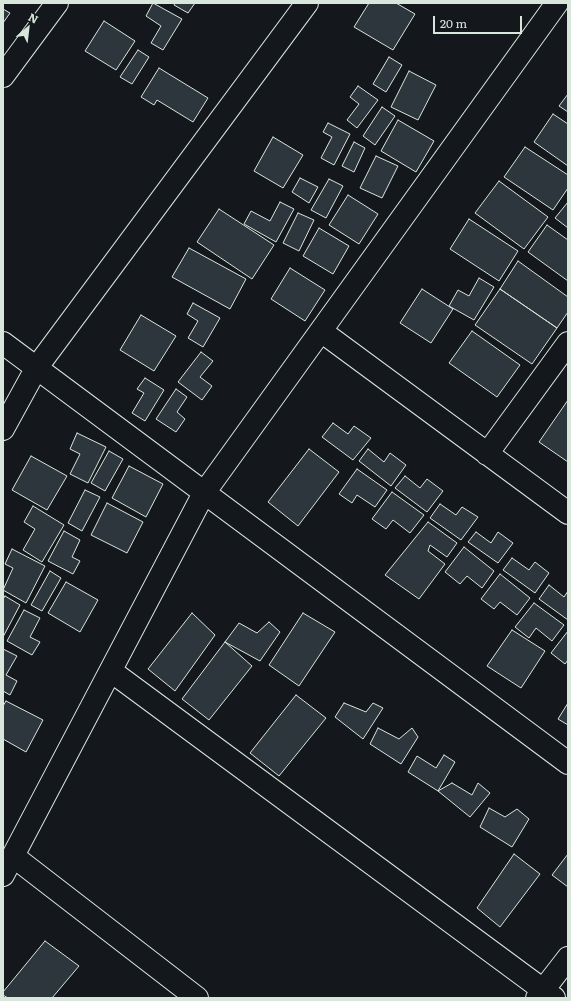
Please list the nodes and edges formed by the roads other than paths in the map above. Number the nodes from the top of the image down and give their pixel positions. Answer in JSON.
{"nodes":[{"id":1,"x":57,"y":3,"type":"edge"},
{"id":2,"x":307,"y":3,"type":"edge"},
{"id":3,"x":557,"y":3,"type":"edge"},
{"id":4,"x":3,"y":76,"type":"edge"},
{"id":5,"x":321,"y":331,"type":"junction"},
{"id":6,"x":3,"y":343,"type":"edge"},
{"id":7,"x":568,"y":343,"type":"edge"},
{"id":8,"x":37,"y":367,"type":"junction"},
{"id":9,"x":3,"y":429,"type":"edge"},
{"id":10,"x":487,"y":454,"type":"junction"},
{"id":11,"x":204,"y":493,"type":"junction"},
{"id":12,"x":568,"y":513,"type":"edge"},
{"id":13,"x":111,"y":671,"type":"junction"},
{"id":14,"x":568,"y":763,"type":"edge"},
{"id":15,"x":13,"y":856,"type":"junction"},
{"id":16,"x":3,"y":875,"type":"edge"},
{"id":17,"x":568,"y":958,"type":"edge"},
{"id":18,"x":545,"y":995,"type":"edge"},
{"id":19,"x":197,"y":998,"type":"edge"}],
"edges":[{"from":1,"to":4,"type":"street"},
{"from":2,"to":8,"type":"street"},
{"from":3,"to":5,"type":"street"},
{"from":5,"to":10,"type":"street"},
{"from":5,"to":11,"type":"street"},
{"from":6,"to":8,"type":"street"},
{"from":7,"to":10,"type":"street"},
{"from":8,"to":9,"type":"street"},
{"from":8,"to":11,"type":"street"},
{"from":10,"to":12,"type":"street"},
{"from":11,"to":13,"type":"street"},
{"from":11,"to":14,"type":"street"},
{"from":13,"to":15,"type":"street"},
{"from":13,"to":18,"type":"street"},
{"from":15,"to":16,"type":"street"},
{"from":15,"to":19,"type":"street"},
{"from":17,"to":18,"type":"street"}]}
